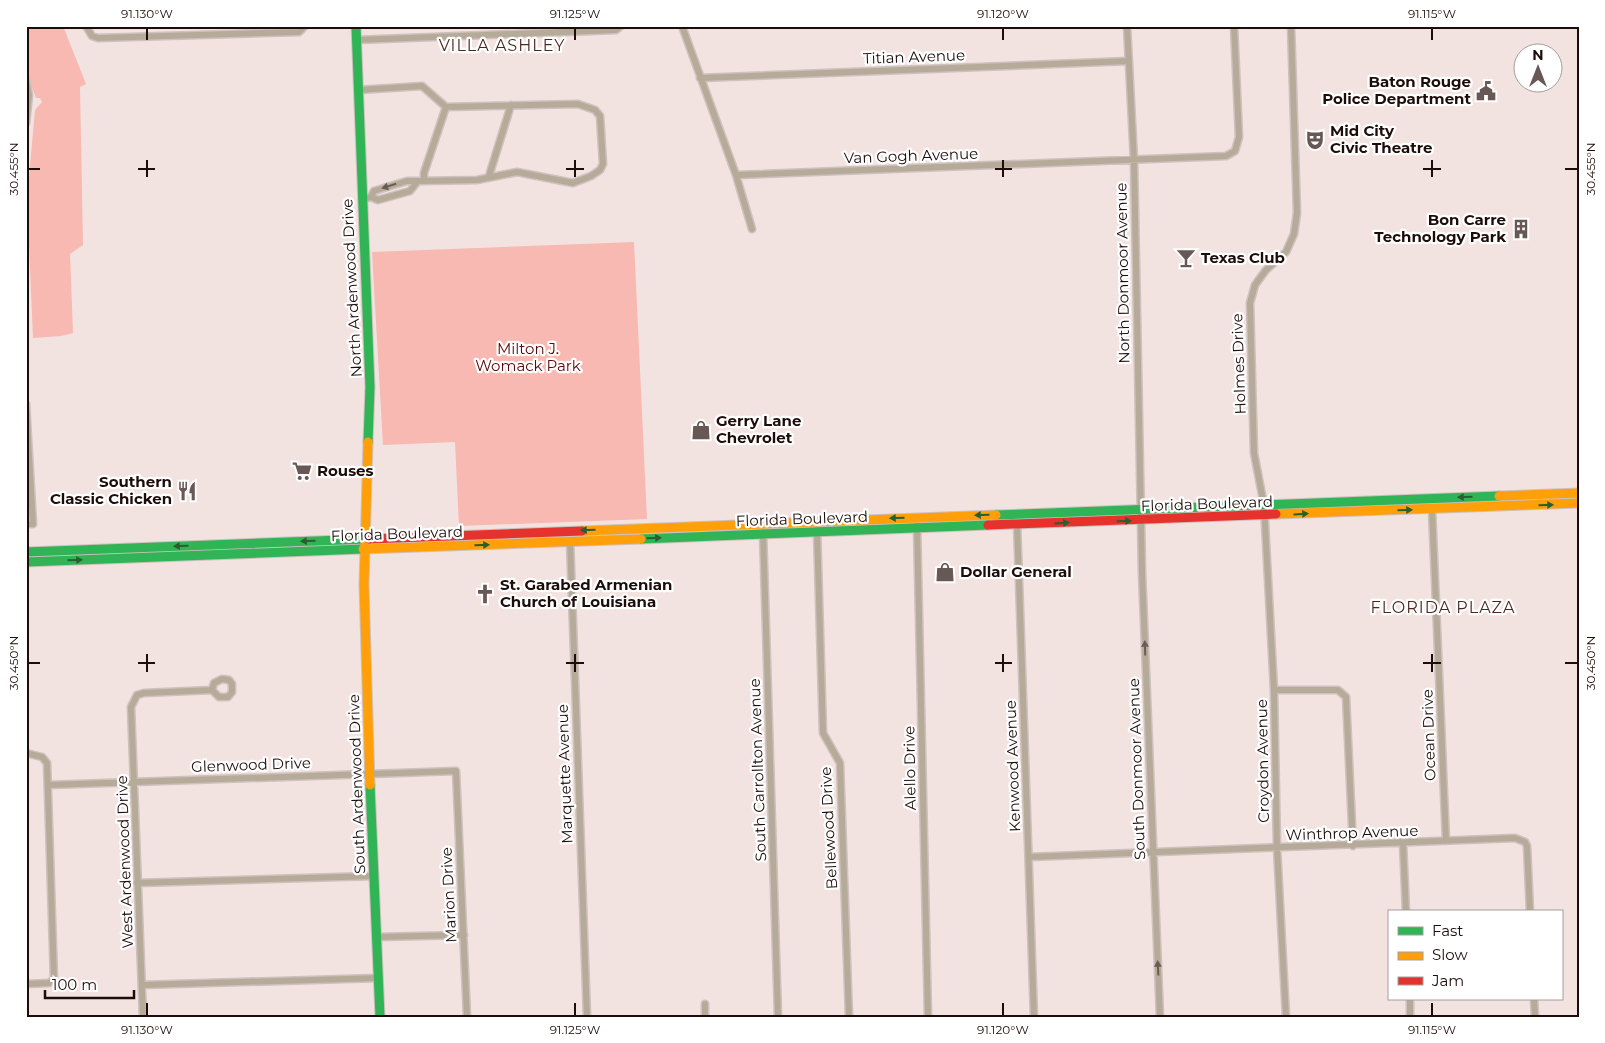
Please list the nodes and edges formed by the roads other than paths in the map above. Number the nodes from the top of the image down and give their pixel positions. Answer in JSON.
{"nodes":[{"id":1,"x":86,"y":26,"type":"edge"},
{"id":2,"x":305,"y":26,"type":"edge"},
{"id":3,"x":356,"y":26,"type":"edge"},
{"id":4,"x":621,"y":26,"type":"edge"},
{"id":5,"x":682,"y":26,"type":"edge"},
{"id":6,"x":1128,"y":26,"type":"edge"},
{"id":7,"x":1234,"y":26,"type":"edge"},
{"id":8,"x":1291,"y":26,"type":"edge"},
{"id":9,"x":356,"y":40,"type":"junction"},
{"id":10,"x":1129,"y":61,"type":"junction"},
{"id":11,"x":700,"y":78,"type":"junction"},
{"id":12,"x":26,"y":80,"type":"edge"},
{"id":13,"x":358,"y":90,"type":"junction"},
{"id":14,"x":511,"y":105,"type":"junction"},
{"id":15,"x":446,"y":107,"type":"junction"},
{"id":16,"x":26,"y":123,"type":"edge"},
{"id":17,"x":1134,"y":160,"type":"junction"},
{"id":18,"x":736,"y":175,"type":"junction"},
{"id":19,"x":489,"y":176,"type":"junction"},
{"id":20,"x":421,"y":182,"type":"junction"},
{"id":21,"x":366,"y":198,"type":"junction"},
{"id":22,"x":752,"y":229,"type":"dead end"},
{"id":23,"x":26,"y":404,"type":"edge"},
{"id":24,"x":1579,"y":493,"type":"edge"},
{"id":25,"x":1514,"y":495,"type":"junction"},
{"id":26,"x":1579,"y":503,"type":"edge"},
{"id":27,"x":1264,"y":505,"type":"junction"},
{"id":28,"x":1514,"y":506,"type":"junction"},
{"id":29,"x":1194,"y":507,"type":"junction"},
{"id":30,"x":1140,"y":509,"type":"junction"},
{"id":31,"x":1432,"y":509,"type":"junction"},
{"id":32,"x":1018,"y":514,"type":"junction"},
{"id":33,"x":1265,"y":515,"type":"junction"},
{"id":34,"x":916,"y":518,"type":"junction"},
{"id":35,"x":1164,"y":519,"type":"junction"},
{"id":36,"x":1141,"y":520,"type":"junction"},
{"id":37,"x":817,"y":522,"type":"junction"},
{"id":38,"x":763,"y":523,"type":"junction"},
{"id":39,"x":29,"y":524,"type":"edge"},
{"id":40,"x":1017,"y":525,"type":"junction"},
{"id":41,"x":637,"y":529,"type":"junction"},
{"id":42,"x":917,"y":529,"type":"junction"},
{"id":43,"x":570,"y":531,"type":"junction"},
{"id":44,"x":817,"y":532,"type":"junction"},
{"id":45,"x":763,"y":534,"type":"junction"},
{"id":46,"x":364,"y":539,"type":"junction"},
{"id":47,"x":637,"y":539,"type":"junction"},
{"id":48,"x":570,"y":542,"type":"junction"},
{"id":49,"x":230,"y":544,"type":"junction"},
{"id":50,"x":364,"y":549,"type":"junction"},
{"id":51,"x":26,"y":552,"type":"edge"},
{"id":52,"x":230,"y":555,"type":"junction"},
{"id":53,"x":26,"y":562,"type":"edge"},
{"id":54,"x":212,"y":690,"type":"dead end"},
{"id":55,"x":1274,"y":690,"type":"junction"},
{"id":56,"x":26,"y":753,"type":"edge"},
{"id":57,"x":456,"y":771,"type":"joint"},
{"id":58,"x":369,"y":773,"type":"junction"},
{"id":59,"x":134,"y":782,"type":"junction"},
{"id":60,"x":48,"y":785,"type":"junction"},
{"id":61,"x":1446,"y":841,"type":"junction"},
{"id":62,"x":1403,"y":843,"type":"junction"},
{"id":63,"x":1353,"y":846,"type":"junction"},
{"id":64,"x":1277,"y":848,"type":"junction"},
{"id":65,"x":1153,"y":853,"type":"junction"},
{"id":66,"x":1029,"y":857,"type":"junction"},
{"id":67,"x":374,"y":876,"type":"junction"},
{"id":68,"x":137,"y":883,"type":"junction"},
{"id":69,"x":1406,"y":910,"type":"edge"},
{"id":70,"x":1530,"y":910,"type":"edge"},
{"id":71,"x":464,"y":935,"type":"junction"},
{"id":72,"x":377,"y":937,"type":"junction"},
{"id":73,"x":378,"y":978,"type":"junction"},
{"id":74,"x":26,"y":984,"type":"edge"},
{"id":75,"x":142,"y":985,"type":"junction"},
{"id":76,"x":1410,"y":1000,"type":"edge"},
{"id":77,"x":1534,"y":1000,"type":"edge"},
{"id":78,"x":705,"y":1004,"type":"dead end"},
{"id":79,"x":143,"y":1017,"type":"edge"},
{"id":80,"x":380,"y":1017,"type":"edge"},
{"id":81,"x":468,"y":1017,"type":"edge"},
{"id":82,"x":587,"y":1017,"type":"edge"},
{"id":83,"x":705,"y":1017,"type":"edge"},
{"id":84,"x":778,"y":1017,"type":"edge"},
{"id":85,"x":849,"y":1017,"type":"edge"},
{"id":86,"x":928,"y":1017,"type":"edge"},
{"id":87,"x":1034,"y":1017,"type":"edge"},
{"id":88,"x":1160,"y":1017,"type":"edge"},
{"id":89,"x":1286,"y":1017,"type":"edge"},
{"id":90,"x":1410,"y":1017,"type":"edge"},
{"id":91,"x":1535,"y":1017,"type":"edge"}],
"edges":[{"from":1,"to":2,"type":"street"},
{"from":3,"to":9,"type":"main road","name":"North Ardenwood Drive"},
{"from":4,"to":9,"type":"street"},
{"from":5,"to":11,"type":"street"},
{"from":6,"to":10,"type":"street","name":"North Donmoor Avenue"},
{"from":7,"to":17,"type":"street","name":"Van Gogh Avenue"},
{"from":8,"to":27,"type":"street","name":"Holmes Drive"},
{"from":9,"to":13,"type":"main road","name":"North Ardenwood Drive"},
{"from":10,"to":11,"type":"street","name":"Titian Avenue"},
{"from":10,"to":17,"type":"street","name":"North Donmoor Avenue"},
{"from":11,"to":18,"type":"street"},
{"from":12,"to":16,"type":"street"},
{"from":13,"to":15,"type":"street"},
{"from":13,"to":21,"type":"main road","name":"North Ardenwood Drive"},
{"from":14,"to":15,"type":"street"},
{"from":14,"to":19,"type":"street"},
{"from":14,"to":19,"type":"street"},
{"from":15,"to":20,"type":"street"},
{"from":17,"to":18,"type":"street","name":"Van Gogh Avenue"},
{"from":17,"to":30,"type":"street","name":"North Donmoor Avenue"},
{"from":18,"to":22,"type":"street"},
{"from":19,"to":20,"type":"street"},
{"from":20,"to":21,"type":"street","one_way":true},
{"from":20,"to":21,"type":"street"},
{"from":21,"to":46,"type":"main road","name":"North Ardenwood Drive"},
{"from":23,"to":39,"type":"street"},
{"from":24,"to":25,"type":"main road","name":"Florida Boulevard"},
{"from":25,"to":27,"type":"main road","name":"Florida Boulevard","one_way":true},
{"from":25,"to":28,"type":"main road"},
{"from":28,"to":26,"type":"main road","name":"Florida Boulevard","one_way":true},
{"from":27,"to":29,"type":"main road","name":"Florida Boulevard"},
{"from":27,"to":33,"type":"street","name":"Croydon Avenue"},
{"from":28,"to":31,"type":"main road","name":"Florida Boulevard"},
{"from":29,"to":30,"type":"main road","name":"Florida Boulevard"},
{"from":29,"to":35,"type":"main road"},
{"from":30,"to":32,"type":"main road","name":"Florida Boulevard"},
{"from":30,"to":36,"type":"street","name":"North Donmoor Avenue"},
{"from":33,"to":31,"type":"main road","name":"Florida Boulevard","one_way":true},
{"from":31,"to":61,"type":"street","name":"Ocean Drive"},
{"from":32,"to":34,"type":"main road","name":"Florida Boulevard","one_way":true},
{"from":32,"to":40,"type":"street","name":"Kenwood Avenue"},
{"from":33,"to":35,"type":"main road","name":"Florida Boulevard"},
{"from":33,"to":55,"type":"street","name":"Croydon Avenue"},
{"from":34,"to":37,"type":"main road","name":"Florida Boulevard","one_way":true},
{"from":34,"to":42,"type":"street","name":"Alello Drive"},
{"from":35,"to":36,"type":"main road","name":"Florida Boulevard"},
{"from":40,"to":36,"type":"main road","name":"Florida Boulevard","one_way":true},
{"from":65,"to":36,"type":"street","name":"South Donmoor Avenue","one_way":true},
{"from":37,"to":38,"type":"main road","name":"Florida Boulevard"},
{"from":37,"to":44,"type":"street","name":"Bellewood Drive"},
{"from":38,"to":41,"type":"main road","name":"Florida Boulevard"},
{"from":38,"to":45,"type":"street","name":"South Carrollton Avenue"},
{"from":40,"to":42,"type":"main road","name":"Florida Boulevard"},
{"from":40,"to":66,"type":"street","name":"Kenwood Avenue"},
{"from":41,"to":43,"type":"main road","name":"Florida Boulevard","one_way":true},
{"from":41,"to":47,"type":"main road"},
{"from":42,"to":44,"type":"main road","name":"Florida Boulevard"},
{"from":42,"to":86,"type":"street","name":"Alello Drive"},
{"from":43,"to":46,"type":"main road","name":"Florida Boulevard"},
{"from":43,"to":48,"type":"street","name":"Marquette Avenue"},
{"from":44,"to":45,"type":"main road","name":"Florida Boulevard"},
{"from":44,"to":85,"type":"street","name":"Bellewood Drive"},
{"from":47,"to":45,"type":"main road","name":"Florida Boulevard","one_way":true},
{"from":45,"to":84,"type":"street","name":"South Carrollton Avenue"},
{"from":46,"to":49,"type":"main road","name":"Florida Boulevard","one_way":true},
{"from":46,"to":50,"type":"main road","name":"North Ardenwood Drive"},
{"from":47,"to":48,"type":"main road","name":"Florida Boulevard"},
{"from":50,"to":48,"type":"main road","name":"Florida Boulevard","one_way":true},
{"from":48,"to":82,"type":"street","name":"Marquette Avenue"},
{"from":49,"to":51,"type":"main road","name":"Florida Boulevard","one_way":true},
{"from":49,"to":52,"type":"main road"},
{"from":50,"to":52,"type":"main road","name":"Florida Boulevard"},
{"from":50,"to":58,"type":"main road","name":"South Ardenwood Drive"},
{"from":53,"to":52,"type":"main road","name":"Florida Boulevard","one_way":true},
{"from":54,"to":59,"type":"street","name":"West Ardenwood Drive"},
{"from":55,"to":63,"type":"street"},
{"from":55,"to":64,"type":"street","name":"Croydon Avenue"},
{"from":56,"to":60,"type":"street"},
{"from":57,"to":58,"type":"street","name":"Glenwood Drive"},
{"from":57,"to":71,"type":"street","name":"Marion Drive"},
{"from":58,"to":59,"type":"street","name":"Glenwood Drive"},
{"from":58,"to":67,"type":"main road","name":"South Ardenwood Drive"},
{"from":59,"to":60,"type":"street","name":"Glenwood Drive"},
{"from":59,"to":68,"type":"street","name":"West Ardenwood Drive"},
{"from":60,"to":74,"type":"street"},
{"from":61,"to":62,"type":"street","name":"Winthrop Avenue"},
{"from":61,"to":70,"type":"street","name":"Winthrop Avenue"},
{"from":62,"to":63,"type":"street","name":"Winthrop Avenue"},
{"from":62,"to":69,"type":"street"},
{"from":63,"to":64,"type":"street","name":"Winthrop Avenue"},
{"from":64,"to":65,"type":"street","name":"Winthrop Avenue"},
{"from":64,"to":89,"type":"street","name":"Croydon Avenue"},
{"from":65,"to":66,"type":"street","name":"Winthrop Avenue"},
{"from":88,"to":65,"type":"street","name":"South Donmoor Avenue","one_way":true},
{"from":66,"to":87,"type":"street","name":"Kenwood Avenue"},
{"from":67,"to":68,"type":"street"},
{"from":67,"to":72,"type":"main road","name":"South Ardenwood Drive"},
{"from":68,"to":75,"type":"street","name":"West Ardenwood Drive"},
{"from":71,"to":72,"type":"street"},
{"from":71,"to":81,"type":"street","name":"Marion Drive"},
{"from":72,"to":73,"type":"main road","name":"South Ardenwood Drive"},
{"from":73,"to":75,"type":"street"},
{"from":73,"to":80,"type":"main road","name":"South Ardenwood Drive"},
{"from":75,"to":79,"type":"street","name":"West Ardenwood Drive"},
{"from":76,"to":90,"type":"street"},
{"from":77,"to":91,"type":"street"},
{"from":78,"to":83,"type":"street"}]}
